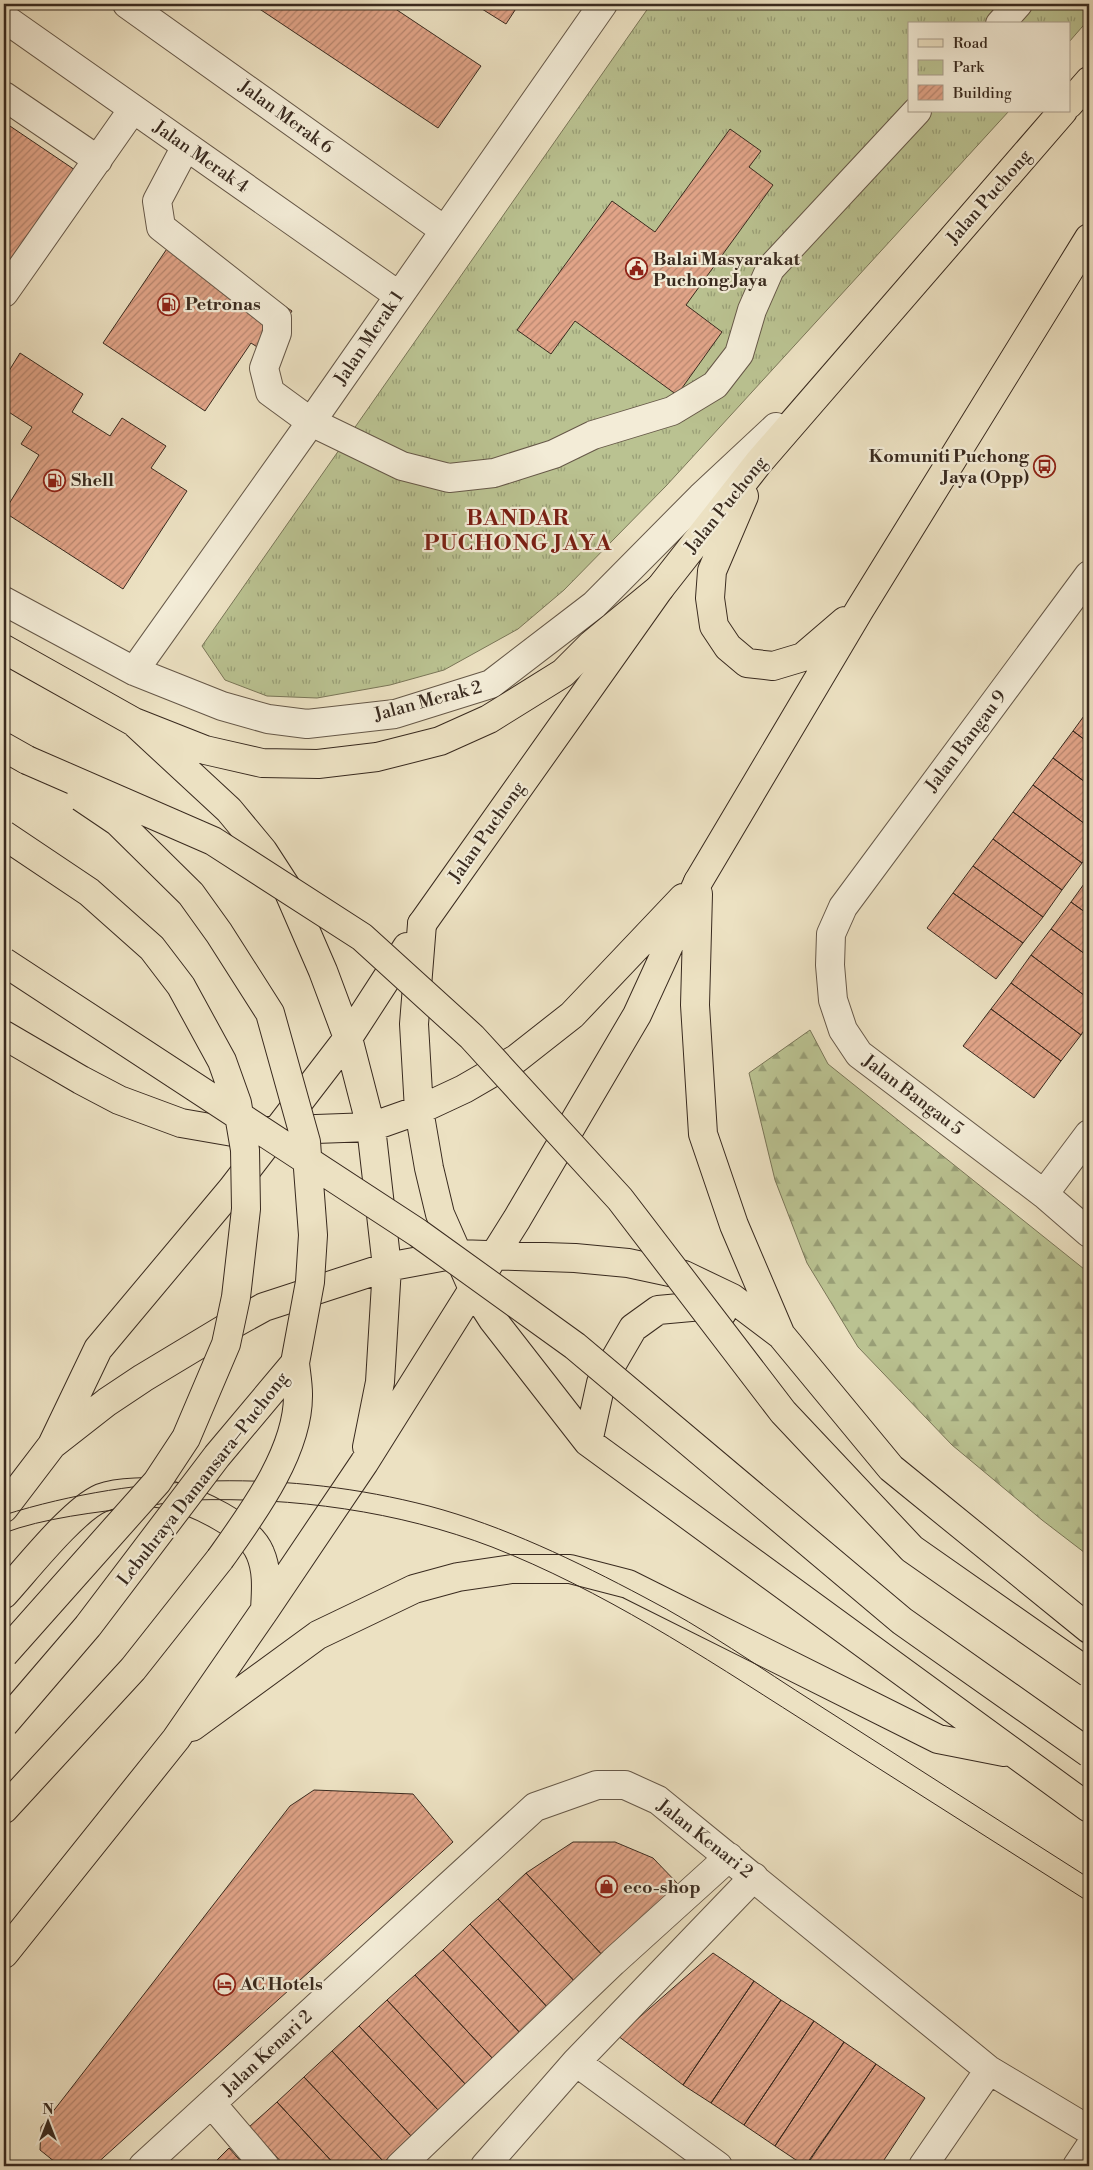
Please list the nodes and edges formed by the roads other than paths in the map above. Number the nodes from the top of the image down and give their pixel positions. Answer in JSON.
{"nodes":[{"id":1,"x":128,"y":4,"type":"edge"},
{"id":2,"x":603,"y":4,"type":"edge"},
{"id":3,"x":1018,"y":4,"type":"edge"},
{"id":4,"x":4,"y":18,"type":"edge"},
{"id":5,"x":1002,"y":22,"type":"edge"},
{"id":6,"x":1089,"y":81,"type":"edge"},
{"id":7,"x":4,"y":96,"type":"edge"},
{"id":8,"x":1070,"y":103,"type":"edge"},
{"id":9,"x":133,"y":109,"type":"junction"},
{"id":10,"x":916,"y":112,"type":"edge"},
{"id":11,"x":1062,"y":112,"type":"edge"},
{"id":12,"x":186,"y":146,"type":"junction"},
{"id":13,"x":98,"y":160,"type":"junction"},
{"id":14,"x":444,"y":230,"type":"junction"},
{"id":15,"x":1089,"y":238,"type":"edge"},
{"id":16,"x":4,"y":293,"type":"edge"},
{"id":17,"x":398,"y":296,"type":"junction"},
{"id":18,"x":845,"y":363,"type":"junction"},
{"id":19,"x":311,"y":422,"type":"junction"},
{"id":20,"x":759,"y":462,"type":"junction"},
{"id":21,"x":1089,"y":575,"type":"edge"},
{"id":22,"x":660,"y":588,"type":"junction"},
{"id":23,"x":4,"y":601,"type":"edge"},
{"id":24,"x":860,"y":609,"type":"junction"},
{"id":25,"x":4,"y":649,"type":"edge"},
{"id":26,"x":134,"y":671,"type":"junction"},
{"id":27,"x":134,"y":722,"type":"junction"},
{"id":28,"x":4,"y":747,"type":"edge"},
{"id":29,"x":27,"y":760,"type":"junction"},
{"id":30,"x":4,"y":835,"type":"edge"},
{"id":31,"x":698,"y":882,"type":"junction"},
{"id":32,"x":843,"y":907,"type":"joint"},
{"id":33,"x":422,"y":924,"type":"junction"},
{"id":34,"x":4,"y":962,"type":"edge"},
{"id":35,"x":4,"y":1035,"type":"edge"},
{"id":36,"x":348,"y":1038,"type":"junction"},
{"id":37,"x":419,"y":1110,"type":"junction"},
{"id":38,"x":371,"y":1127,"type":"junction"},
{"id":39,"x":278,"y":1129,"type":"junction"},
{"id":40,"x":1089,"y":1134,"type":"edge"},
{"id":41,"x":1044,"y":1194,"type":"junction"},
{"id":42,"x":1089,"y":1233,"type":"edge"},
{"id":43,"x":457,"y":1254,"type":"junction"},
{"id":44,"x":494,"y":1256,"type":"junction"},
{"id":45,"x":387,"y":1267,"type":"junction"},
{"id":46,"x":473,"y":1288,"type":"junction"},
{"id":47,"x":781,"y":1335,"type":"junction"},
{"id":48,"x":295,"y":1364,"type":"junction"},
{"id":49,"x":588,"y":1442,"type":"junction"},
{"id":50,"x":52,"y":1445,"type":"junction"},
{"id":51,"x":364,"y":1463,"type":"junction"},
{"id":52,"x":4,"y":1508,"type":"edge"},
{"id":53,"x":4,"y":1594,"type":"edge"},
{"id":54,"x":265,"y":1610,"type":"junction"},
{"id":55,"x":1089,"y":1629,"type":"edge"},
{"id":56,"x":4,"y":1654,"type":"edge"},
{"id":57,"x":1089,"y":1673,"type":"edge"},
{"id":58,"x":4,"y":1724,"type":"edge"},
{"id":59,"x":176,"y":1739,"type":"junction"},
{"id":60,"x":1089,"y":1752,"type":"edge"},
{"id":61,"x":1013,"y":1754,"type":"junction"},
{"id":62,"x":12,"y":1800,"type":"edge"},
{"id":63,"x":1089,"y":1808,"type":"edge"},
{"id":64,"x":729,"y":1857,"type":"junction"},
{"id":65,"x":754,"y":1877,"type":"junction"},
{"id":66,"x":4,"y":1954,"type":"edge"},
{"id":67,"x":576,"y":2062,"type":"junction"},
{"id":68,"x":989,"y":2070,"type":"junction"},
{"id":69,"x":212,"y":2104,"type":"junction"},
{"id":70,"x":1089,"y":2130,"type":"edge"},
{"id":71,"x":1089,"y":2148,"type":"edge"},
{"id":72,"x":143,"y":2166,"type":"edge"},
{"id":73,"x":266,"y":2166,"type":"edge"},
{"id":74,"x":400,"y":2166,"type":"edge"},
{"id":75,"x":485,"y":2166,"type":"edge"},
{"id":76,"x":718,"y":2166,"type":"edge"},
{"id":77,"x":923,"y":2166,"type":"edge"},
{"id":78,"x":1078,"y":2166,"type":"edge"}],
"edges":[{"from":1,"to":14,"type":"street","name":"Jalan Merak 6"},
{"from":2,"to":14,"type":"street","name":"Jalan Merak 1"},
{"from":3,"to":5,"type":"street"},
{"from":4,"to":9,"type":"street","name":"Jalan Merak 4"},
{"from":6,"to":8,"type":"main road"},
{"from":7,"to":13,"type":"street"},
{"from":9,"to":12,"type":"street","name":"Jalan Merak 4"},
{"from":9,"to":13,"type":"street"},
{"from":10,"to":19,"type":"street"},
{"from":11,"to":18,"type":"main road","name":"Jalan Puchong"},
{"from":12,"to":17,"type":"street","name":"Jalan Merak 4"},
{"from":12,"to":19,"type":"street"},
{"from":13,"to":16,"type":"street"},
{"from":14,"to":17,"type":"street","name":"Jalan Merak 1"},
{"from":15,"to":24,"type":"main road"},
{"from":17,"to":19,"type":"street","name":"Jalan Merak 1"},
{"from":18,"to":20,"type":"main road","name":"Jalan Puchong"},
{"from":18,"to":26,"type":"street","name":"Jalan Merak 2"},
{"from":19,"to":26,"type":"street","name":"Jalan Merak 1"},
{"from":20,"to":22,"type":"main road","name":"Jalan Puchong"},
{"from":20,"to":24,"type":"main road"},
{"from":21,"to":32,"type":"street","name":"Jalan Bangau 9"},
{"from":22,"to":27,"type":"main road"},
{"from":22,"to":33,"type":"main road","name":"Jalan Puchong"},
{"from":23,"to":26,"type":"street","name":"Jalan Merak 2"},
{"from":24,"to":31,"type":"main road"},
{"from":25,"to":27,"type":"main road"},
{"from":27,"to":36,"type":"main road"},
{"from":28,"to":29,"type":"main road","name":"Lebuhraya Damansara–Puchong"},
{"from":29,"to":48,"type":"main road","name":"Lebuhraya Damansara–Puchong","bridge":true},
{"from":29,"to":57,"type":"main road","bridge":true},
{"from":30,"to":56,"type":"main road","name":"Lebuhraya Damansara–Puchong","bridge":true},
{"from":31,"to":37,"type":"main road"},
{"from":31,"to":44,"type":"main road"},
{"from":31,"to":47,"type":"main road"},
{"from":32,"to":41,"type":"street","name":"Jalan Bangau 5"},
{"from":33,"to":36,"type":"main road","name":"Jalan Puchong"},
{"from":33,"to":37,"type":"main road"},
{"from":34,"to":60,"type":"main road","bridge":true},
{"from":35,"to":39,"type":"main road"},
{"from":36,"to":38,"type":"main road"},
{"from":36,"to":39,"type":"main road","name":"Jalan Puchong"},
{"from":37,"to":38,"type":"main road"},
{"from":37,"to":43,"type":"main road"},
{"from":38,"to":39,"type":"main road"},
{"from":38,"to":45,"type":"main road"},
{"from":39,"to":50,"type":"main road","name":"Jalan Puchong"},
{"from":40,"to":41,"type":"street"},
{"from":41,"to":42,"type":"street","name":"Jalan Bangau 5"},
{"from":43,"to":44,"type":"main road"},
{"from":43,"to":45,"type":"main road"},
{"from":43,"to":46,"type":"main road"},
{"from":44,"to":46,"type":"main road"},
{"from":44,"to":47,"type":"main road"},
{"from":45,"to":50,"type":"main road"},
{"from":45,"to":51,"type":"main road"},
{"from":46,"to":49,"type":"main road"},
{"from":46,"to":51,"type":"main road"},
{"from":47,"to":49,"type":"main road"},
{"from":47,"to":55,"type":"main road"},
{"from":48,"to":58,"type":"main road","name":"Lebuhraya Damansara–Puchong","bridge":true},
{"from":48,"to":62,"type":"main road","bridge":true},
{"from":49,"to":61,"type":"main road"},
{"from":50,"to":52,"type":"main road"},
{"from":51,"to":54,"type":"main road"},
{"from":53,"to":54,"type":"main road"},
{"from":54,"to":59,"type":"main road"},
{"from":59,"to":61,"type":"main road"},
{"from":59,"to":66,"type":"main road"},
{"from":61,"to":63,"type":"main road"},
{"from":64,"to":65,"type":"street","name":"Jalan Kenari 2"},
{"from":64,"to":69,"type":"street","name":"Jalan Kenari 2"},
{"from":64,"to":74,"type":"street"},
{"from":65,"to":67,"type":"street"},
{"from":65,"to":68,"type":"street","name":"Jalan Kenari 2"},
{"from":67,"to":75,"type":"street"},
{"from":67,"to":76,"type":"street"},
{"from":68,"to":70,"type":"street","name":"Jalan Kenari 2"},
{"from":68,"to":77,"type":"street"},
{"from":69,"to":72,"type":"street","name":"Jalan Kenari 2"},
{"from":69,"to":73,"type":"street"},
{"from":71,"to":78,"type":"street"}]}
